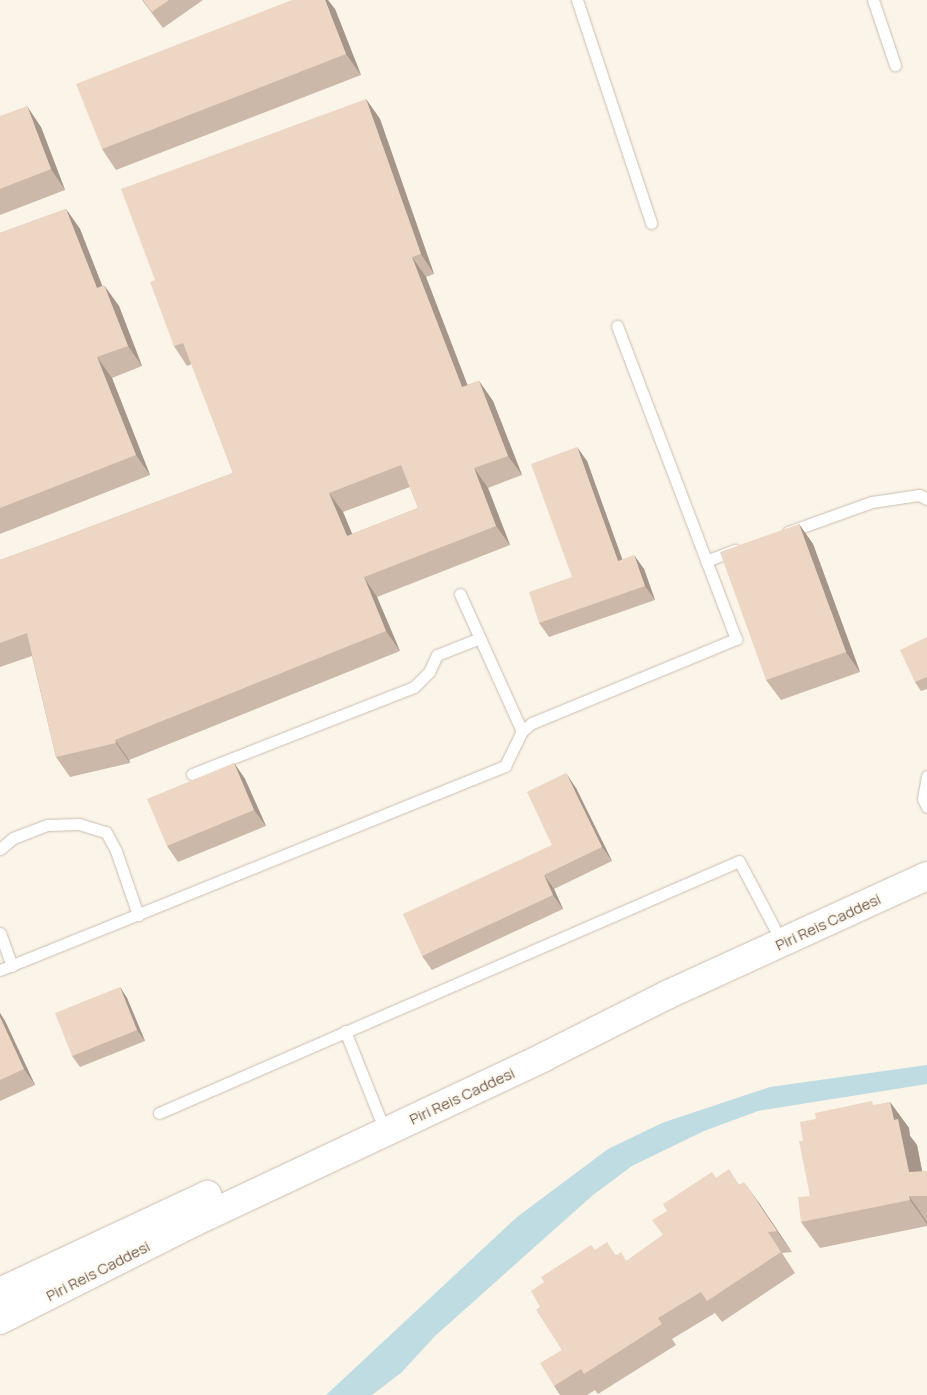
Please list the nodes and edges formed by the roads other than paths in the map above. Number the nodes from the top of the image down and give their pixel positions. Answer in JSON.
{"nodes":[{"id":1,"x":577,"y":0,"type":"edge"},
{"id":2,"x":873,"y":0,"type":"edge"},
{"id":3,"x":895,"y":65,"type":"dead end"},
{"id":4,"x":651,"y":223,"type":"dead end"},
{"id":5,"x":617,"y":326,"type":"dead end"},
{"id":6,"x":927,"y":499,"type":"edge"},
{"id":7,"x":780,"y":534,"type":"edge"},
{"id":8,"x":743,"y":548,"type":"edge"},
{"id":9,"x":706,"y":561,"type":"junction"},
{"id":10,"x":460,"y":594,"type":"dead end"},
{"id":11,"x":480,"y":638,"type":"junction"},
{"id":12,"x":522,"y":732,"type":"junction"},
{"id":13,"x":192,"y":774,"type":"dead end"},
{"id":14,"x":927,"y":776,"type":"edge"},
{"id":15,"x":927,"y":807,"type":"edge"},
{"id":16,"x":0,"y":849,"type":"edge"},
{"id":17,"x":927,"y":855,"type":"edge"},
{"id":18,"x":927,"y":876,"type":"edge"},
{"id":19,"x":138,"y":915,"type":"junction"},
{"id":20,"x":774,"y":927,"type":"junction"},
{"id":21,"x":0,"y":933,"type":"edge"},
{"id":22,"x":12,"y":966,"type":"junction"},
{"id":23,"x":0,"y":970,"type":"edge"},
{"id":24,"x":345,"y":1031,"type":"junction"},
{"id":25,"x":159,"y":1113,"type":"dead end"},
{"id":26,"x":379,"y":1116,"type":"junction"},
{"id":27,"x":0,"y":1292,"type":"edge"},
{"id":28,"x":0,"y":1320,"type":"edge"}],
"edges":[{"from":1,"to":4,"type":"lane"},
{"from":2,"to":3,"type":"lane"},
{"from":5,"to":9,"type":"lane"},
{"from":6,"to":7,"type":"lane"},
{"from":8,"to":9,"type":"lane"},
{"from":9,"to":12,"type":"lane"},
{"from":10,"to":11,"type":"lane"},
{"from":11,"to":12,"type":"lane"},
{"from":11,"to":13,"type":"lane"},
{"from":12,"to":19,"type":"lane"},
{"from":14,"to":15,"type":"lane"},
{"from":16,"to":19,"type":"lane"},
{"from":17,"to":20,"type":"main road","name":"Piri Reis Caddesi"},
{"from":18,"to":28,"type":"main road","name":"Piri Reis Caddesi"},
{"from":19,"to":22,"type":"lane"},
{"from":20,"to":24,"type":"lane"},
{"from":20,"to":26,"type":"main road","name":"Piri Reis Caddesi"},
{"from":21,"to":22,"type":"lane"},
{"from":22,"to":23,"type":"lane"},
{"from":24,"to":25,"type":"lane"},
{"from":24,"to":26,"type":"lane"},
{"from":26,"to":27,"type":"main road","name":"Piri Reis Caddesi"}]}
